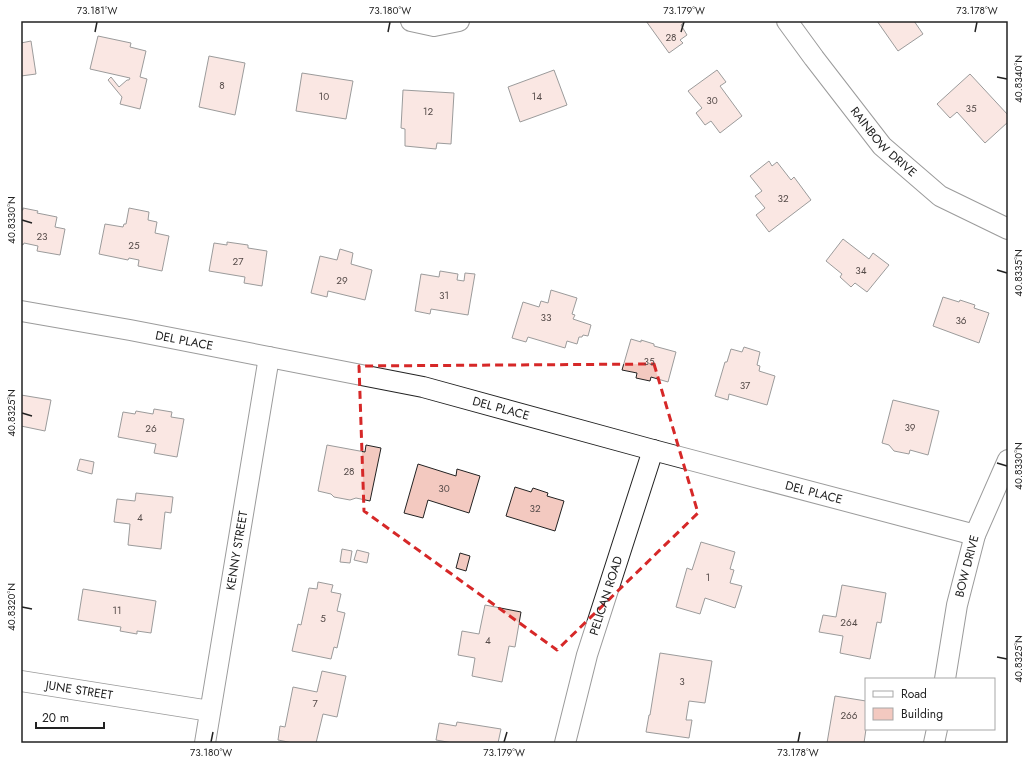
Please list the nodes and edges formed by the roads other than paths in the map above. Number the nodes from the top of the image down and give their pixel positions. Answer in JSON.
{"nodes":[{"id":1,"x":411,"y":21,"type":"edge"},
{"id":2,"x":460,"y":21,"type":"edge"},
{"id":3,"x":787,"y":21,"type":"edge"},
{"id":4,"x":1008,"y":229,"type":"edge"},
{"id":5,"x":21,"y":311,"type":"edge"},
{"id":6,"x":269,"y":358,"type":"junction"},
{"id":7,"x":653,"y":450,"type":"junction"},
{"id":8,"x":1008,"y":460,"type":"edge"},
{"id":9,"x":975,"y":535,"type":"junction"},
{"id":10,"x":945,"y":678,"type":"edge"},
{"id":11,"x":21,"y":681,"type":"edge"},
{"id":12,"x":210,"y":711,"type":"junction"},
{"id":13,"x":937,"y":730,"type":"edge"},
{"id":14,"x":205,"y":743,"type":"edge"},
{"id":15,"x":565,"y":743,"type":"edge"},
{"id":16,"x":934,"y":743,"type":"edge"}],
"edges":[{"from":1,"to":2,"type":"street"},
{"from":3,"to":4,"type":"street","name":"RAINBOW DRIVE"},
{"from":5,"to":6,"type":"street","name":"DEL PLACE"},
{"from":6,"to":7,"type":"street","name":"DEL PLACE"},
{"from":6,"to":12,"type":"street","name":"KENNY STREET"},
{"from":7,"to":9,"type":"street","name":"DEL PLACE"},
{"from":7,"to":15,"type":"street","name":"PELICAN ROAD"},
{"from":8,"to":9,"type":"street","name":"BOW DRIVE"},
{"from":9,"to":10,"type":"street","name":"BOW DRIVE"},
{"from":11,"to":12,"type":"street","name":"JUNE STREET"},
{"from":12,"to":14,"type":"street","name":"KENNY STREET"},
{"from":13,"to":16,"type":"street"}]}
